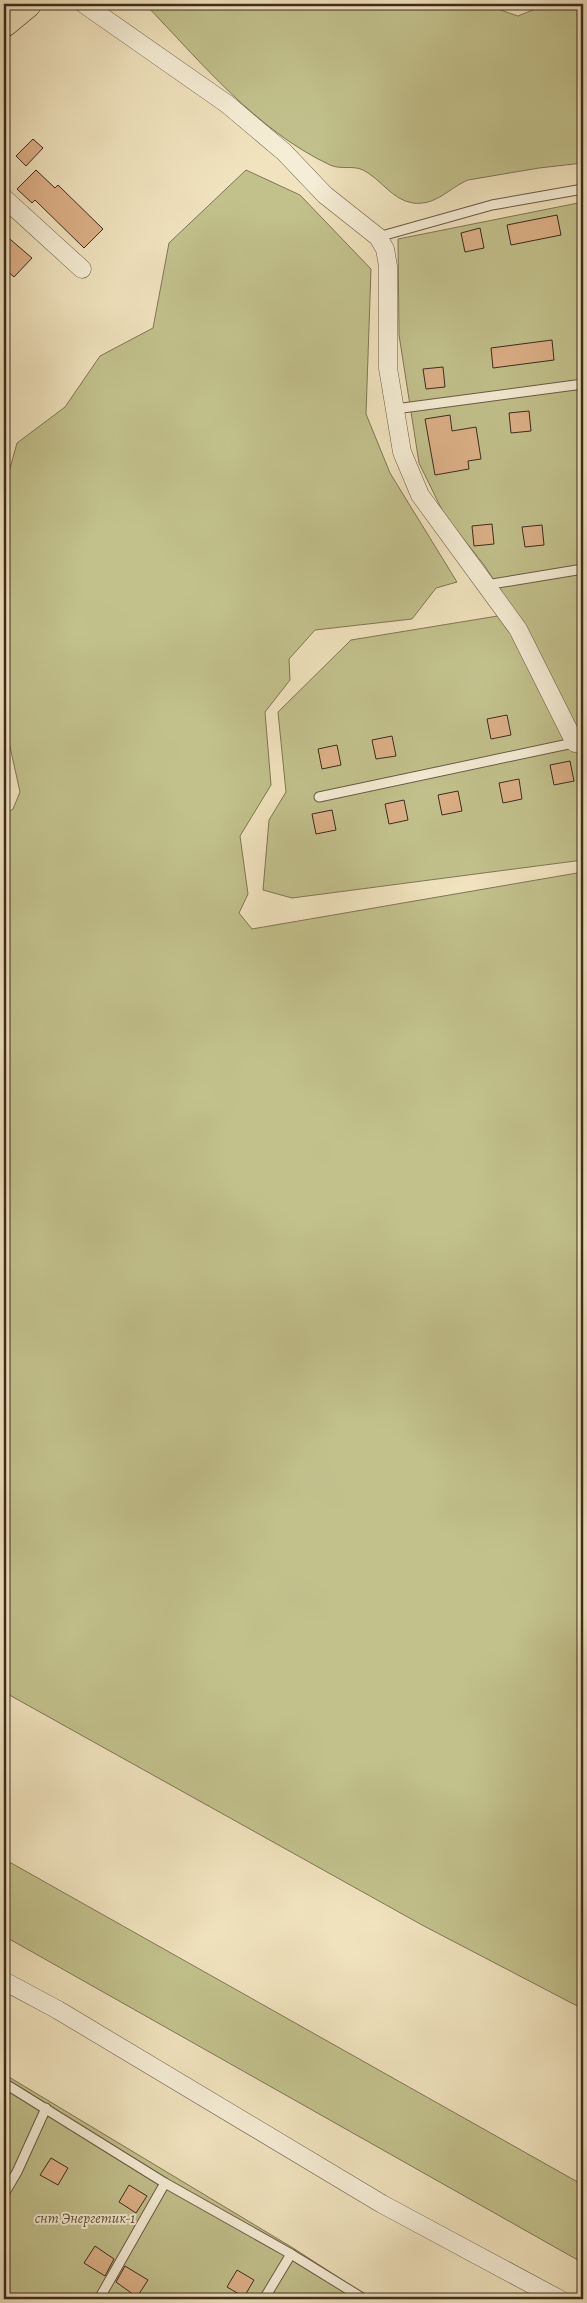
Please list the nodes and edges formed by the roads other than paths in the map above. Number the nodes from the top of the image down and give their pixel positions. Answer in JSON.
{"nodes":[{"id":1,"x":28,"y":4,"type":"edge"},
{"id":2,"x":84,"y":4,"type":"edge"},
{"id":3,"x":4,"y":23,"type":"edge"},
{"id":4,"x":583,"y":189,"type":"edge"},
{"id":5,"x":4,"y":198,"type":"edge"},
{"id":6,"x":378,"y":237,"type":"junction"},
{"id":7,"x":82,"y":269,"type":"dead end"},
{"id":8,"x":583,"y":384,"type":"edge"},
{"id":9,"x":395,"y":410,"type":"junction"},
{"id":10,"x":583,"y":568,"type":"edge"},
{"id":11,"x":486,"y":585,"type":"junction"},
{"id":12,"x":579,"y":742,"type":"edge"},
{"id":13,"x":319,"y":797,"type":"dead end"},
{"id":14,"x":4,"y":1981,"type":"edge"},
{"id":15,"x":4,"y":2083,"type":"edge"},
{"id":16,"x":46,"y":2108,"type":"junction"},
{"id":17,"x":165,"y":2183,"type":"junction"},
{"id":18,"x":4,"y":2194,"type":"edge"},
{"id":19,"x":291,"y":2254,"type":"junction"},
{"id":20,"x":99,"y":2299,"type":"edge"},
{"id":21,"x":264,"y":2299,"type":"edge"},
{"id":22,"x":364,"y":2299,"type":"edge"},
{"id":23,"x":559,"y":2299,"type":"edge"}],
"edges":[{"from":1,"to":3,"type":"main road"},
{"from":2,"to":6,"type":"street"},
{"from":4,"to":6,"type":"lane"},
{"from":5,"to":7,"type":"street"},
{"from":6,"to":9,"type":"street"},
{"from":8,"to":9,"type":"lane"},
{"from":9,"to":11,"type":"street"},
{"from":10,"to":11,"type":"lane"},
{"from":11,"to":12,"type":"street"},
{"from":12,"to":13,"type":"lane"},
{"from":14,"to":23,"type":"street"},
{"from":15,"to":16,"type":"lane"},
{"from":16,"to":17,"type":"lane"},
{"from":16,"to":18,"type":"lane"},
{"from":17,"to":19,"type":"lane"},
{"from":17,"to":20,"type":"lane"},
{"from":19,"to":21,"type":"lane"},
{"from":19,"to":22,"type":"lane"}]}
